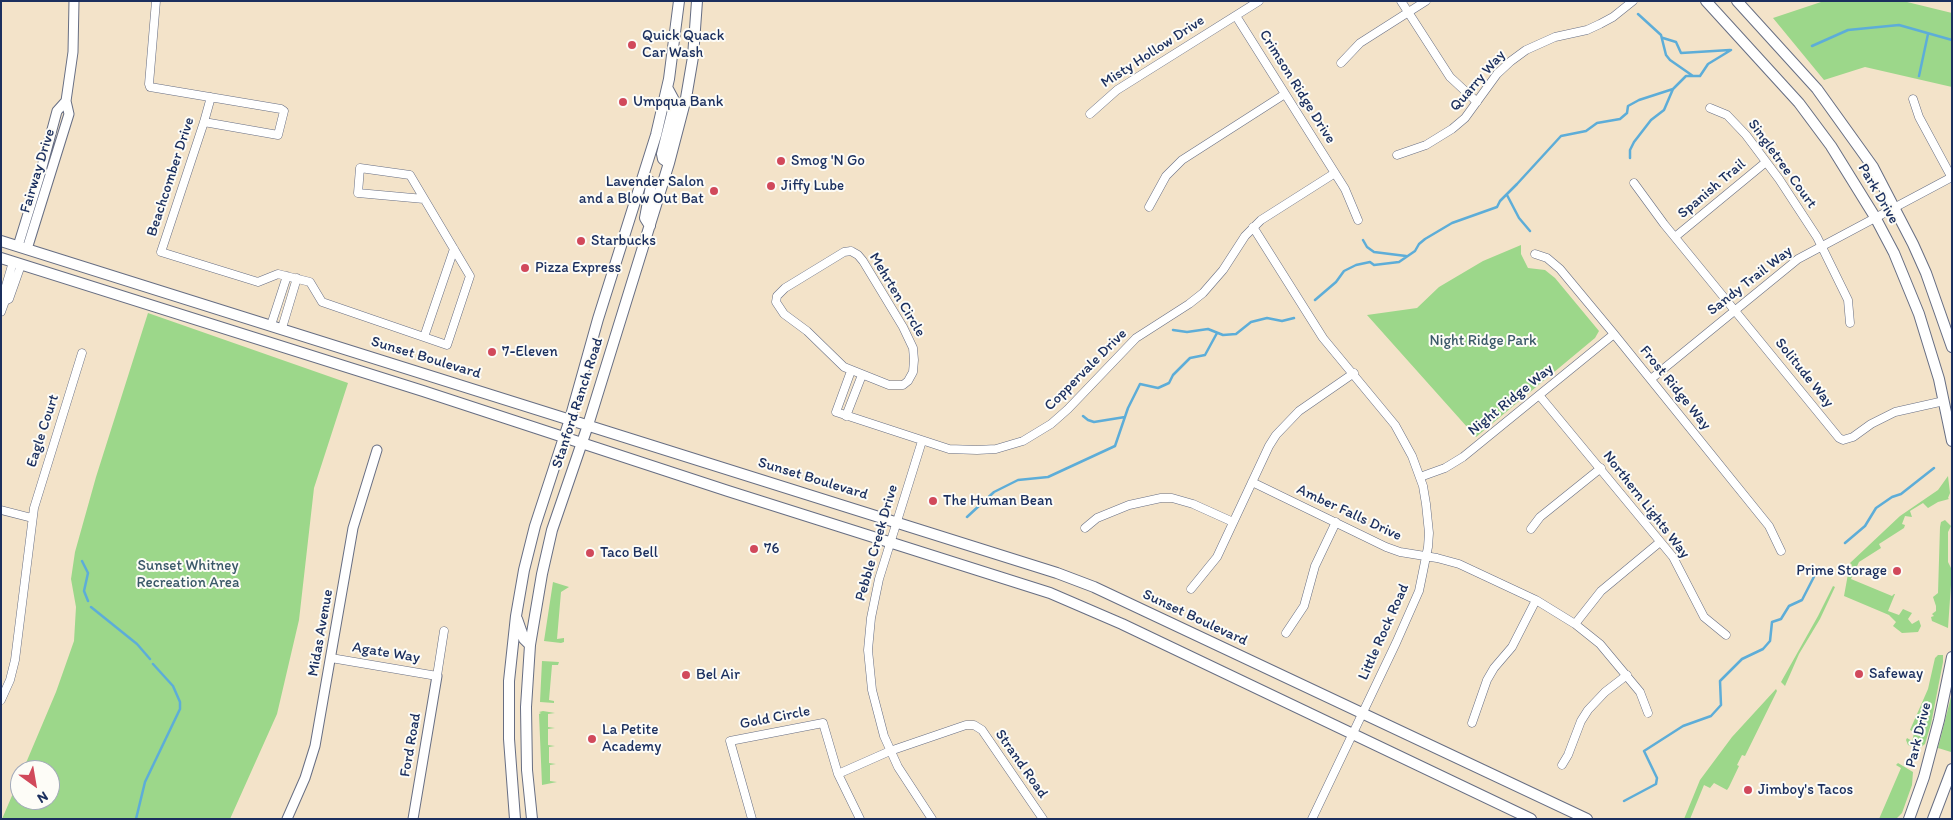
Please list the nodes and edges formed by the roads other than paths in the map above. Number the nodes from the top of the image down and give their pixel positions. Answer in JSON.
{"nodes":[{"id":1,"x":74,"y":1,"type":"edge"},
{"id":2,"x":156,"y":1,"type":"edge"},
{"id":3,"x":679,"y":1,"type":"edge"},
{"id":4,"x":698,"y":1,"type":"edge"},
{"id":5,"x":1259,"y":1,"type":"edge"},
{"id":6,"x":1401,"y":1,"type":"edge"},
{"id":7,"x":1426,"y":1,"type":"edge"},
{"id":8,"x":1633,"y":1,"type":"edge"},
{"id":9,"x":1706,"y":1,"type":"edge"},
{"id":10,"x":1737,"y":1,"type":"edge"},
{"id":11,"x":1408,"y":12,"type":"junction"},
{"id":12,"x":1236,"y":16,"type":"junction"},
{"id":13,"x":1341,"y":63,"type":"dead end"},
{"id":14,"x":668,"y":89,"type":"junction"},
{"id":15,"x":1285,"y":94,"type":"junction"},
{"id":16,"x":211,"y":98,"type":"junction"},
{"id":17,"x":1913,"y":99,"type":"dead end"},
{"id":18,"x":66,"y":101,"type":"junction"},
{"id":19,"x":1477,"y":102,"type":"junction"},
{"id":20,"x":1710,"y":108,"type":"dead end"},
{"id":21,"x":1090,"y":114,"type":"dead end"},
{"id":22,"x":204,"y":122,"type":"junction"},
{"id":23,"x":1397,"y":155,"type":"dead end"},
{"id":24,"x":1766,"y":162,"type":"junction"},
{"id":25,"x":669,"y":163,"type":"junction"},
{"id":26,"x":1334,"y":173,"type":"junction"},
{"id":27,"x":1952,"y":177,"type":"edge"},
{"id":28,"x":643,"y":178,"type":"junction"},
{"id":29,"x":1634,"y":183,"type":"dead end"},
{"id":30,"x":424,"y":200,"type":"junction"},
{"id":31,"x":1149,"y":207,"type":"dead end"},
{"id":32,"x":1895,"y":207,"type":"junction"},
{"id":33,"x":1875,"y":217,"type":"junction"},
{"id":34,"x":1358,"y":220,"type":"dead end"},
{"id":35,"x":650,"y":226,"type":"junction"},
{"id":36,"x":1254,"y":227,"type":"junction"},
{"id":37,"x":1675,"y":237,"type":"junction"},
{"id":38,"x":1,"y":241,"type":"edge"},
{"id":39,"x":1823,"y":246,"type":"junction"},
{"id":40,"x":22,"y":247,"type":"junction"},
{"id":41,"x":454,"y":249,"type":"junction"},
{"id":42,"x":1536,"y":254,"type":"dead end"},
{"id":43,"x":1,"y":258,"type":"edge"},
{"id":44,"x":17,"y":263,"type":"junction"},
{"id":45,"x":286,"y":276,"type":"junction"},
{"id":46,"x":297,"y":278,"type":"junction"},
{"id":47,"x":1735,"y":310,"type":"junction"},
{"id":48,"x":1,"y":312,"type":"edge"},
{"id":49,"x":1850,"y":322,"type":"dead end"},
{"id":50,"x":276,"y":327,"type":"junction"},
{"id":51,"x":1614,"y":334,"type":"junction"},
{"id":52,"x":424,"y":337,"type":"junction"},
{"id":53,"x":1952,"y":347,"type":"edge"},
{"id":54,"x":82,"y":354,"type":"dead end"},
{"id":55,"x":851,"y":371,"type":"junction"},
{"id":56,"x":1354,"y":373,"type":"junction"},
{"id":57,"x":862,"y":375,"type":"junction"},
{"id":58,"x":1651,"y":380,"type":"junction"},
{"id":59,"x":843,"y":394,"type":"junction"},
{"id":60,"x":1539,"y":396,"type":"junction"},
{"id":61,"x":853,"y":398,"type":"junction"},
{"id":62,"x":1944,"y":401,"type":"junction"},
{"id":63,"x":846,"y":416,"type":"junction"},
{"id":64,"x":570,"y":419,"type":"junction"},
{"id":65,"x":588,"y":425,"type":"junction"},
{"id":66,"x":564,"y":436,"type":"junction"},
{"id":67,"x":922,"y":441,"type":"junction"},
{"id":68,"x":1952,"y":441,"type":"edge"},
{"id":69,"x":582,"y":442,"type":"junction"},
{"id":70,"x":377,"y":450,"type":"dead end"},
{"id":71,"x":1600,"y":468,"type":"junction"},
{"id":72,"x":1420,"y":477,"type":"junction"},
{"id":73,"x":1252,"y":482,"type":"junction"},
{"id":74,"x":1,"y":510,"type":"edge"},
{"id":75,"x":32,"y":518,"type":"junction"},
{"id":76,"x":897,"y":522,"type":"junction"},
{"id":77,"x":1233,"y":522,"type":"junction"},
{"id":78,"x":1336,"y":522,"type":"junction"},
{"id":79,"x":1085,"y":528,"type":"dead end"},
{"id":80,"x":1531,"y":529,"type":"dead end"},
{"id":81,"x":890,"y":542,"type":"junction"},
{"id":82,"x":1660,"y":542,"type":"junction"},
{"id":83,"x":1781,"y":551,"type":"dead end"},
{"id":84,"x":1426,"y":557,"type":"junction"},
{"id":85,"x":1191,"y":589,"type":"dead end"},
{"id":86,"x":1536,"y":600,"type":"junction"},
{"id":87,"x":516,"y":616,"type":"junction"},
{"id":88,"x":1575,"y":624,"type":"junction"},
{"id":89,"x":444,"y":631,"type":"dead end"},
{"id":90,"x":1286,"y":634,"type":"dead end"},
{"id":91,"x":1726,"y":635,"type":"dead end"},
{"id":92,"x":529,"y":650,"type":"junction"},
{"id":93,"x":1952,"y":657,"type":"edge"},
{"id":94,"x":331,"y":658,"type":"junction"},
{"id":95,"x":1627,"y":675,"type":"junction"},
{"id":96,"x":437,"y":676,"type":"junction"},
{"id":97,"x":510,"y":681,"type":"junction"},
{"id":98,"x":1,"y":700,"type":"edge"},
{"id":99,"x":1648,"y":713,"type":"dead end"},
{"id":100,"x":1362,"y":714,"type":"junction"},
{"id":101,"x":1472,"y":723,"type":"dead end"},
{"id":102,"x":1353,"y":733,"type":"junction"},
{"id":103,"x":890,"y":751,"type":"junction"},
{"id":104,"x":1562,"y":765,"type":"dead end"},
{"id":105,"x":1952,"y":769,"type":"edge"},
{"id":106,"x":838,"y":774,"type":"junction"},
{"id":107,"x":287,"y":819,"type":"edge"},
{"id":108,"x":413,"y":819,"type":"edge"},
{"id":109,"x":515,"y":819,"type":"edge"},
{"id":110,"x":532,"y":819,"type":"edge"},
{"id":111,"x":752,"y":819,"type":"edge"},
{"id":112,"x":860,"y":819,"type":"edge"},
{"id":113,"x":932,"y":819,"type":"edge"},
{"id":114,"x":1043,"y":819,"type":"edge"},
{"id":115,"x":1312,"y":819,"type":"edge"},
{"id":116,"x":1532,"y":819,"type":"edge"},
{"id":117,"x":1588,"y":819,"type":"edge"},
{"id":118,"x":1910,"y":819,"type":"edge"},
{"id":119,"x":1933,"y":819,"type":"edge"}],
"edges":[{"from":1,"to":18,"type":"street","name":"Fairway Drive"},
{"from":2,"to":16,"type":"street"},
{"from":3,"to":14,"type":"main road","name":"Stanford Ranch Road"},
{"from":4,"to":25,"type":"main road","name":"Stanford Ranch Road"},
{"from":5,"to":12,"type":"street","name":"Misty Hollow Drive"},
{"from":6,"to":11,"type":"street"},
{"from":7,"to":11,"type":"street"},
{"from":8,"to":19,"type":"street","name":"Quarry Way"},
{"from":9,"to":33,"type":"main road","name":"Park Drive"},
{"from":10,"to":32,"type":"main road","name":"Park Drive"},
{"from":11,"to":13,"type":"street"},
{"from":11,"to":19,"type":"street"},
{"from":12,"to":15,"type":"street","name":"Crimson Ridge Drive"},
{"from":12,"to":21,"type":"street","name":"Misty Hollow Drive"},
{"from":14,"to":25,"type":"main road"},
{"from":14,"to":28,"type":"main road","name":"Stanford Ranch Road"},
{"from":15,"to":26,"type":"street","name":"Crimson Ridge Drive"},
{"from":15,"to":31,"type":"street"},
{"from":16,"to":22,"type":"street","name":"Beachcomber Drive"},
{"from":16,"to":22,"type":"street"},
{"from":17,"to":27,"type":"street"},
{"from":18,"to":40,"type":"street","name":"Fairway Drive"},
{"from":18,"to":40,"type":"street","name":"Fairway Drive"},
{"from":19,"to":23,"type":"street","name":"Quarry Way"},
{"from":20,"to":24,"type":"street","name":"Singletree Court"},
{"from":22,"to":45,"type":"street","name":"Beachcomber Drive"},
{"from":24,"to":37,"type":"street","name":"Spanish Trail"},
{"from":24,"to":39,"type":"street","name":"Singletree Court"},
{"from":25,"to":35,"type":"main road","name":"Stanford Ranch Road"},
{"from":26,"to":34,"type":"street","name":"Crimson Ridge Drive"},
{"from":26,"to":36,"type":"street","name":"Coppervale Drive"},
{"from":27,"to":32,"type":"street","name":"Sandy Trail Way"},
{"from":28,"to":35,"type":"main road"},
{"from":28,"to":64,"type":"main road","name":"Stanford Ranch Road"},
{"from":29,"to":37,"type":"street","name":"Solitude Way"},
{"from":30,"to":30,"type":"street","name":"Beachcomber Drive"},
{"from":30,"to":41,"type":"street","name":"Beachcomber Drive"},
{"from":32,"to":33,"type":"street","name":"Sandy Trail Way"},
{"from":32,"to":53,"type":"main road","name":"Park Drive"},
{"from":33,"to":39,"type":"street","name":"Sandy Trail Way"},
{"from":33,"to":62,"type":"main road","name":"Park Drive"},
{"from":35,"to":65,"type":"main road","name":"Stanford Ranch Road"},
{"from":36,"to":56,"type":"street","name":"Little Rock Road"},
{"from":36,"to":67,"type":"street","name":"Coppervale Drive"},
{"from":37,"to":47,"type":"street","name":"Solitude Way"},
{"from":38,"to":40,"type":"main road","name":"Sunset Boulevard"},
{"from":39,"to":47,"type":"street","name":"Sandy Trail Way"},
{"from":39,"to":49,"type":"street","name":"Singletree Court"},
{"from":40,"to":44,"type":"main road"},
{"from":40,"to":50,"type":"main road","name":"Sunset Boulevard"},
{"from":41,"to":52,"type":"street"},
{"from":41,"to":52,"type":"street","name":"Beachcomber Drive"},
{"from":42,"to":51,"type":"street","name":"Frost Ridge Way"},
{"from":43,"to":44,"type":"main road"},
{"from":44,"to":48,"type":"street"},
{"from":44,"to":66,"type":"main road"},
{"from":45,"to":46,"type":"street","name":"Beachcomber Drive"},
{"from":45,"to":50,"type":"street"},
{"from":46,"to":50,"type":"street"},
{"from":46,"to":52,"type":"street","name":"Beachcomber Drive"},
{"from":47,"to":58,"type":"street","name":"Sandy Trail Way"},
{"from":47,"to":62,"type":"street","name":"Solitude Way"},
{"from":50,"to":64,"type":"main road","name":"Sunset Boulevard"},
{"from":51,"to":58,"type":"street","name":"Frost Ridge Way"},
{"from":51,"to":60,"type":"street","name":"Night Ridge Way"},
{"from":54,"to":75,"type":"street","name":"Eagle Court"},
{"from":55,"to":57,"type":"street","name":"Mehrten Circle"},
{"from":55,"to":57,"type":"street","name":"Mehrten Circle"},
{"from":55,"to":59,"type":"street"},
{"from":56,"to":72,"type":"street","name":"Little Rock Road"},
{"from":56,"to":73,"type":"street"},
{"from":57,"to":61,"type":"street"},
{"from":58,"to":83,"type":"street","name":"Frost Ridge Way"},
{"from":59,"to":61,"type":"street"},
{"from":59,"to":63,"type":"street","name":"Coppervale Drive"},
{"from":60,"to":71,"type":"street","name":"Northern Lights Way"},
{"from":60,"to":72,"type":"street","name":"Night Ridge Way"},
{"from":61,"to":63,"type":"street"},
{"from":62,"to":68,"type":"main road","name":"Park Drive"},
{"from":63,"to":67,"type":"street","name":"Coppervale Drive"},
{"from":64,"to":65,"type":"main road","name":"Sunset Boulevard"},
{"from":64,"to":66,"type":"main road","name":"Stanford Ranch Road"},
{"from":65,"to":69,"type":"main road","name":"Stanford Ranch Road"},
{"from":65,"to":76,"type":"main road","name":"Sunset Boulevard"},
{"from":66,"to":69,"type":"main road"},
{"from":66,"to":87,"type":"main road","name":"Stanford Ranch Road"},
{"from":67,"to":76,"type":"street","name":"Pebble Creek Drive"},
{"from":69,"to":81,"type":"main road"},
{"from":69,"to":92,"type":"main road","name":"Stanford Ranch Road"},
{"from":70,"to":94,"type":"street","name":"Midas Avenue"},
{"from":71,"to":80,"type":"street"},
{"from":71,"to":82,"type":"street","name":"Northern Lights Way"},
{"from":72,"to":84,"type":"street","name":"Little Rock Road"},
{"from":73,"to":77,"type":"street"},
{"from":73,"to":78,"type":"street","name":"Amber Falls Drive"},
{"from":74,"to":75,"type":"street"},
{"from":75,"to":98,"type":"street","name":"Eagle Court"},
{"from":76,"to":81,"type":"street","name":"Pebble Creek Drive"},
{"from":76,"to":100,"type":"main road","name":"Sunset Boulevard"},
{"from":77,"to":79,"type":"street"},
{"from":77,"to":85,"type":"street"},
{"from":78,"to":84,"type":"street","name":"Amber Falls Drive"},
{"from":78,"to":90,"type":"street"},
{"from":81,"to":102,"type":"main road"},
{"from":81,"to":103,"type":"street","name":"Pebble Creek Drive"},
{"from":82,"to":88,"type":"street"},
{"from":82,"to":91,"type":"street","name":"Northern Lights Way"},
{"from":84,"to":86,"type":"street","name":"Amber Falls Drive"},
{"from":84,"to":100,"type":"street","name":"Little Rock Road"},
{"from":86,"to":88,"type":"street","name":"Amber Falls Drive"},
{"from":86,"to":101,"type":"street"},
{"from":87,"to":92,"type":"main road"},
{"from":87,"to":97,"type":"main road","name":"Stanford Ranch Road"},
{"from":88,"to":95,"type":"street","name":"Amber Falls Drive"},
{"from":89,"to":96,"type":"street"},
{"from":92,"to":97,"type":"main road"},
{"from":92,"to":110,"type":"main road","name":"Stanford Ranch Road"},
{"from":93,"to":118,"type":"main road","name":"Park Drive"},
{"from":94,"to":96,"type":"street","name":"Agate Way"},
{"from":94,"to":107,"type":"street","name":"Midas Avenue"},
{"from":95,"to":99,"type":"street","name":"Amber Falls Drive"},
{"from":95,"to":104,"type":"street"},
{"from":96,"to":108,"type":"street","name":"Ford Road"},
{"from":97,"to":109,"type":"main road","name":"Stanford Ranch Road"},
{"from":100,"to":102,"type":"street","name":"Little Rock Road"},
{"from":100,"to":117,"type":"main road","name":"Sunset Boulevard"},
{"from":102,"to":115,"type":"street","name":"Little Rock Road"},
{"from":102,"to":116,"type":"main road"},
{"from":103,"to":106,"type":"street"},
{"from":103,"to":113,"type":"street","name":"Pebble Creek Drive"},
{"from":103,"to":114,"type":"street","name":"Strand Road"},
{"from":105,"to":119,"type":"main road"},
{"from":106,"to":111,"type":"street","name":"Gold Circle"},
{"from":106,"to":112,"type":"street","name":"Gold Circle"}]}
